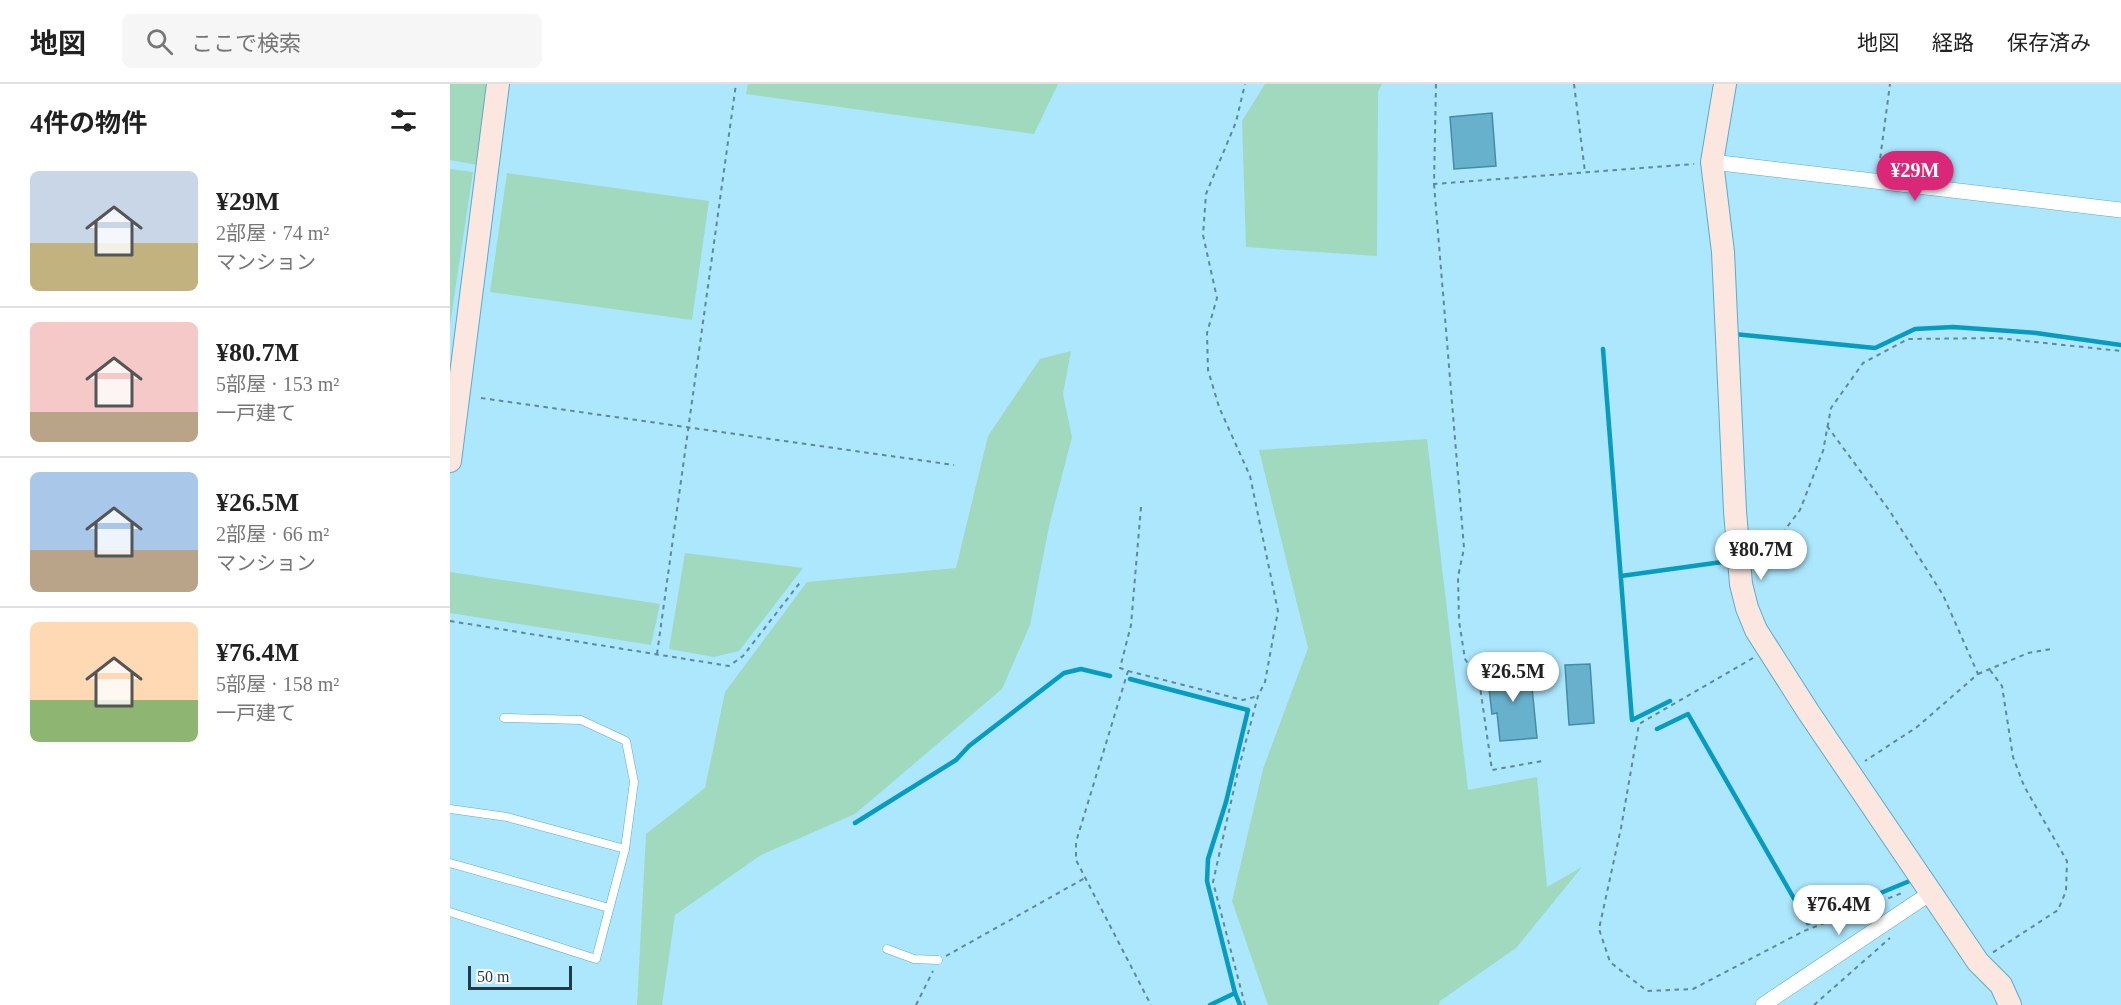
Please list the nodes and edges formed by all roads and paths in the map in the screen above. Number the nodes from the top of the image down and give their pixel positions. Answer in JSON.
{"nodes":[{"id":1,"x":498,"y":84,"type":"edge"},
{"id":2,"x":736,"y":84,"type":"edge"},
{"id":3,"x":1245,"y":84,"type":"edge"},
{"id":4,"x":1436,"y":84,"type":"edge"},
{"id":5,"x":1574,"y":84,"type":"edge"},
{"id":6,"x":1725,"y":84,"type":"edge"},
{"id":7,"x":1890,"y":84,"type":"edge"},
{"id":8,"x":1712,"y":162,"type":"junction"},
{"id":9,"x":1585,"y":172,"type":"junction"},
{"id":10,"x":1877,"y":181,"type":"junction"},
{"id":11,"x":1434,"y":184,"type":"junction"},
{"id":12,"x":2121,"y":210,"type":"edge"},
{"id":13,"x":2121,"y":351,"type":"edge"},
{"id":14,"x":481,"y":398,"type":"dead end"},
{"id":15,"x":687,"y":425,"type":"junction"},
{"id":16,"x":1827,"y":426,"type":"junction"},
{"id":17,"x":450,"y":461,"type":"edge"},
{"id":18,"x":954,"y":465,"type":"dead end"},
{"id":19,"x":1141,"y":507,"type":"dead end"},
{"id":20,"x":1740,"y":567,"type":"junction"},
{"id":21,"x":802,"y":580,"type":"dead end"},
{"id":22,"x":450,"y":621,"type":"edge"},
{"id":23,"x":2051,"y":649,"type":"dead end"},
{"id":24,"x":657,"y":654,"type":"junction"},
{"id":25,"x":1759,"y":655,"type":"dead end"},
{"id":26,"x":1990,"y":670,"type":"junction"},
{"id":27,"x":1128,"y":671,"type":"junction"},
{"id":28,"x":1978,"y":674,"type":"junction"},
{"id":29,"x":1258,"y":696,"type":"junction"},
{"id":30,"x":504,"y":718,"type":"dead end"},
{"id":31,"x":1542,"y":761,"type":"dead end"},
{"id":32,"x":1849,"y":771,"type":"junction"},
{"id":33,"x":450,"y":809,"type":"edge"},
{"id":34,"x":625,"y":849,"type":"junction"},
{"id":35,"x":450,"y":863,"type":"edge"},
{"id":36,"x":1085,"y":878,"type":"junction"},
{"id":37,"x":1930,"y":888,"type":"junction"},
{"id":38,"x":609,"y":908,"type":"junction"},
{"id":39,"x":1904,"y":911,"type":"junction"},
{"id":40,"x":450,"y":912,"type":"edge"},
{"id":41,"x":887,"y":949,"type":"dead end"},
{"id":42,"x":938,"y":960,"type":"junction"},
{"id":43,"x":1978,"y":962,"type":"junction"},
{"id":44,"x":916,"y":1005,"type":"edge"},
{"id":45,"x":1151,"y":1005,"type":"edge"},
{"id":46,"x":1245,"y":1005,"type":"edge"},
{"id":47,"x":1763,"y":1005,"type":"edge"},
{"id":48,"x":1814,"y":1005,"type":"edge"},
{"id":49,"x":2010,"y":1005,"type":"edge"}],
"edges":[{"from":1,"to":17,"type":"street"},
{"from":2,"to":15,"type":"path"},
{"from":3,"to":29,"type":"path"},
{"from":4,"to":11,"type":"path"},
{"from":5,"to":9,"type":"path"},
{"from":6,"to":8,"type":"street"},
{"from":7,"to":10,"type":"path"},
{"from":8,"to":9,"type":"path"},
{"from":8,"to":10,"type":"street"},
{"from":8,"to":20,"type":"street"},
{"from":9,"to":11,"type":"path"},
{"from":10,"to":12,"type":"street"},
{"from":11,"to":31,"type":"path"},
{"from":13,"to":16,"type":"path"},
{"from":14,"to":15,"type":"path"},
{"from":15,"to":18,"type":"path"},
{"from":15,"to":24,"type":"path"},
{"from":16,"to":20,"type":"path"},
{"from":16,"to":28,"type":"path"},
{"from":19,"to":27,"type":"path"},
{"from":20,"to":32,"type":"street"},
{"from":21,"to":24,"type":"path"},
{"from":22,"to":24,"type":"path"},
{"from":23,"to":26,"type":"path"},
{"from":25,"to":37,"type":"path"},
{"from":26,"to":28,"type":"path"},
{"from":26,"to":43,"type":"path"},
{"from":27,"to":29,"type":"path"},
{"from":27,"to":36,"type":"path"},
{"from":28,"to":32,"type":"path"},
{"from":29,"to":46,"type":"path"},
{"from":30,"to":34,"type":"lane"},
{"from":32,"to":37,"type":"street"},
{"from":33,"to":34,"type":"lane"},
{"from":34,"to":38,"type":"lane"},
{"from":35,"to":38,"type":"lane"},
{"from":36,"to":42,"type":"path"},
{"from":36,"to":45,"type":"path"},
{"from":37,"to":39,"type":"street"},
{"from":37,"to":43,"type":"street"},
{"from":38,"to":40,"type":"lane"},
{"from":39,"to":47,"type":"street"},
{"from":39,"to":48,"type":"path"},
{"from":41,"to":42,"type":"lane"},
{"from":42,"to":44,"type":"path"},
{"from":43,"to":49,"type":"street"}]}
